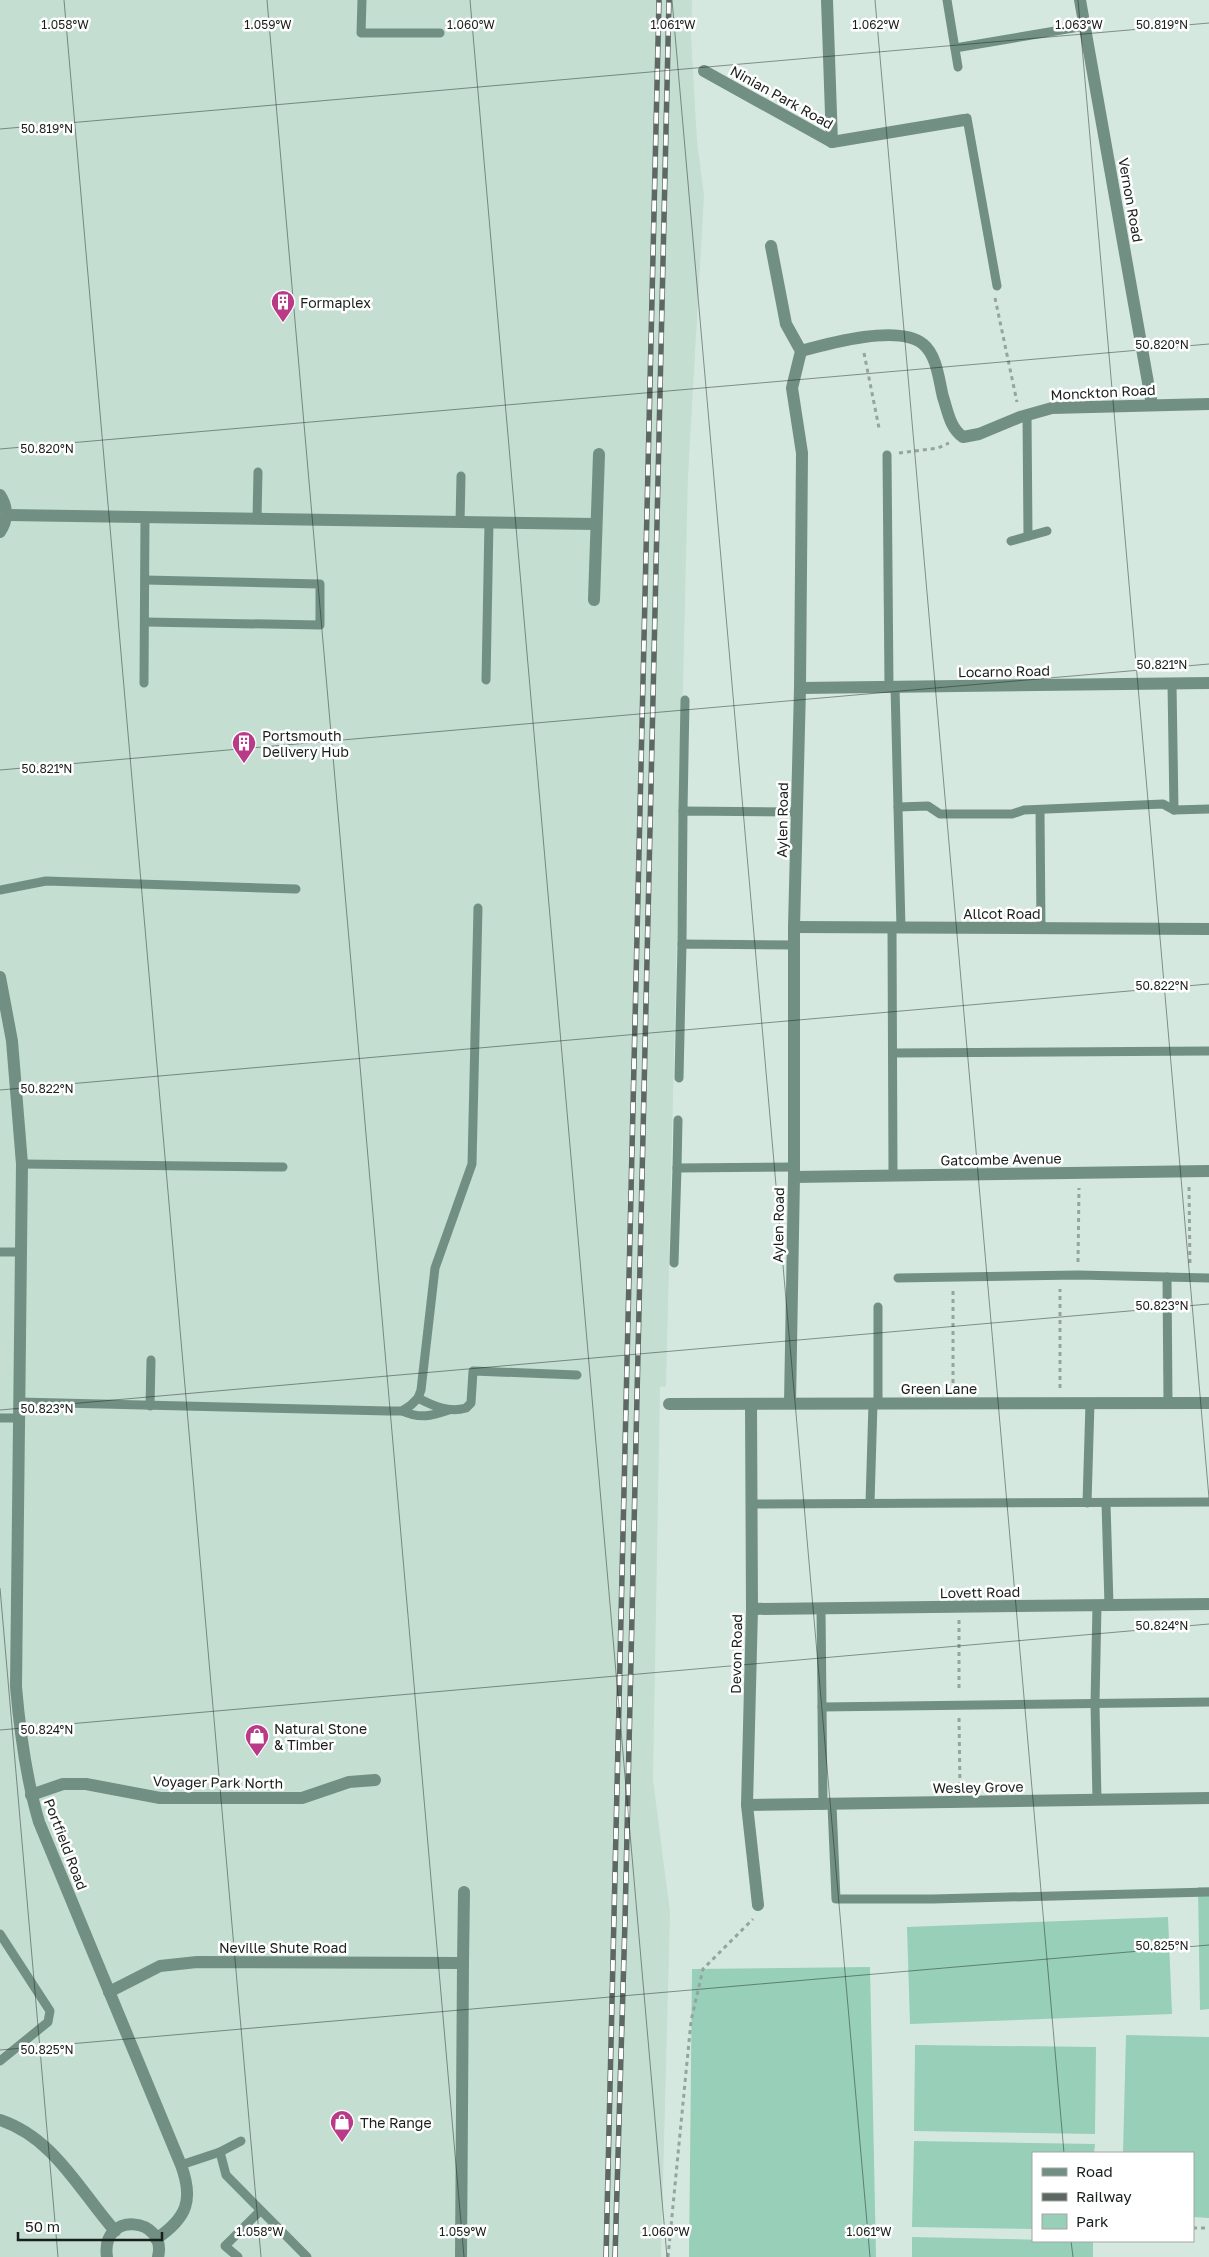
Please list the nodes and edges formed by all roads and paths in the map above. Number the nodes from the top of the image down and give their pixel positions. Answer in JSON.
{"nodes":[{"id":1,"x":362,"y":0,"type":"edge"},
{"id":2,"x":827,"y":0,"type":"edge"},
{"id":3,"x":947,"y":0,"type":"edge"},
{"id":4,"x":1080,"y":0,"type":"edge"},
{"id":5,"x":1085,"y":26,"type":"junction"},
{"id":6,"x":440,"y":33,"type":"dead end"},
{"id":7,"x":955,"y":48,"type":"junction"},
{"id":8,"x":958,"y":66,"type":"dead end"},
{"id":9,"x":704,"y":70,"type":"dead end"},
{"id":10,"x":964,"y":120,"type":"joint"},
{"id":11,"x":832,"y":142,"type":"junction"},
{"id":12,"x":772,"y":246,"type":"dead end"},
{"id":13,"x":997,"y":286,"type":"dead end"},
{"id":14,"x":861,"y":338,"type":"junction"},
{"id":15,"x":801,"y":351,"type":"junction"},
{"id":16,"x":1209,"y":404,"type":"edge"},
{"id":17,"x":1152,"y":405,"type":"junction"},
{"id":18,"x":1027,"y":415,"type":"junction"},
{"id":19,"x":879,"y":428,"type":"dead end"},
{"id":20,"x":963,"y":437,"type":"junction"},
{"id":21,"x":599,"y":454,"type":"dead end"},
{"id":22,"x":887,"y":455,"type":"joint"},
{"id":23,"x":258,"y":472,"type":"dead end"},
{"id":24,"x":461,"y":476,"type":"dead end"},
{"id":25,"x":0,"y":495,"type":"edge"},
{"id":26,"x":6,"y":516,"type":"junction"},
{"id":27,"x":145,"y":518,"type":"junction"},
{"id":28,"x":257,"y":519,"type":"junction"},
{"id":29,"x":489,"y":522,"type":"junction"},
{"id":30,"x":460,"y":523,"type":"junction"},
{"id":31,"x":595,"y":524,"type":"junction"},
{"id":32,"x":1047,"y":531,"type":"dead end"},
{"id":33,"x":0,"y":532,"type":"edge"},
{"id":34,"x":1028,"y":536,"type":"junction"},
{"id":35,"x":1011,"y":541,"type":"dead end"},
{"id":36,"x":145,"y":580,"type":"junction"},
{"id":37,"x":594,"y":600,"type":"dead end"},
{"id":38,"x":145,"y":622,"type":"junction"},
{"id":39,"x":486,"y":680,"type":"dead end"},
{"id":40,"x":144,"y":683,"type":"dead end"},
{"id":41,"x":1209,"y":683,"type":"edge"},
{"id":42,"x":1172,"y":684,"type":"junction"},
{"id":43,"x":892,"y":687,"type":"junction"},
{"id":44,"x":800,"y":688,"type":"junction"},
{"id":45,"x":685,"y":700,"type":"dead end"},
{"id":46,"x":898,"y":807,"type":"junction"},
{"id":47,"x":1209,"y":809,"type":"edge"},
{"id":48,"x":1040,"y":810,"type":"junction"},
{"id":49,"x":1174,"y":810,"type":"junction"},
{"id":50,"x":683,"y":811,"type":"junction"},
{"id":51,"x":797,"y":812,"type":"junction"},
{"id":52,"x":296,"y":889,"type":"dead end"},
{"id":53,"x":0,"y":890,"type":"edge"},
{"id":54,"x":478,"y":908,"type":"dead end"},
{"id":55,"x":794,"y":928,"type":"junction"},
{"id":56,"x":897,"y":928,"type":"junction"},
{"id":57,"x":1041,"y":929,"type":"junction"},
{"id":58,"x":1209,"y":930,"type":"edge"},
{"id":59,"x":682,"y":944,"type":"junction"},
{"id":60,"x":794,"y":945,"type":"junction"},
{"id":61,"x":0,"y":977,"type":"edge"},
{"id":62,"x":1209,"y":1051,"type":"edge"},
{"id":63,"x":893,"y":1053,"type":"junction"},
{"id":64,"x":679,"y":1078,"type":"dead end"},
{"id":65,"x":678,"y":1120,"type":"dead end"},
{"id":66,"x":22,"y":1164,"type":"junction"},
{"id":67,"x":283,"y":1167,"type":"dead end"},
{"id":68,"x":677,"y":1168,"type":"junction"},
{"id":69,"x":1189,"y":1171,"type":"junction"},
{"id":70,"x":1209,"y":1171,"type":"edge"},
{"id":71,"x":794,"y":1172,"type":"junction"},
{"id":72,"x":1079,"y":1173,"type":"junction"},
{"id":73,"x":893,"y":1175,"type":"junction"},
{"id":74,"x":0,"y":1252,"type":"edge"},
{"id":75,"x":21,"y":1252,"type":"junction"},
{"id":76,"x":674,"y":1263,"type":"dead end"},
{"id":77,"x":1078,"y":1275,"type":"junction"},
{"id":78,"x":1060,"y":1276,"type":"junction"},
{"id":79,"x":952,"y":1277,"type":"junction"},
{"id":80,"x":1167,"y":1277,"type":"junction"},
{"id":81,"x":898,"y":1278,"type":"dead end"},
{"id":82,"x":1190,"y":1278,"type":"junction"},
{"id":83,"x":1209,"y":1278,"type":"edge"},
{"id":84,"x":878,"y":1307,"type":"dead end"},
{"id":85,"x":151,"y":1360,"type":"dead end"},
{"id":86,"x":577,"y":1375,"type":"dead end"},
{"id":87,"x":418,"y":1398,"type":"junction"},
{"id":88,"x":19,"y":1402,"type":"junction"},
{"id":89,"x":790,"y":1403,"type":"junction"},
{"id":90,"x":875,"y":1403,"type":"junction"},
{"id":91,"x":954,"y":1403,"type":"junction"},
{"id":92,"x":1060,"y":1403,"type":"junction"},
{"id":93,"x":1090,"y":1403,"type":"junction"},
{"id":94,"x":1168,"y":1403,"type":"junction"},
{"id":95,"x":1209,"y":1403,"type":"edge"},
{"id":96,"x":669,"y":1404,"type":"dead end"},
{"id":97,"x":751,"y":1404,"type":"junction"},
{"id":98,"x":150,"y":1406,"type":"junction"},
{"id":99,"x":449,"y":1410,"type":"junction"},
{"id":100,"x":402,"y":1411,"type":"junction"},
{"id":101,"x":0,"y":1418,"type":"edge"},
{"id":102,"x":19,"y":1418,"type":"junction"},
{"id":103,"x":1087,"y":1502,"type":"junction"},
{"id":104,"x":1106,"y":1502,"type":"junction"},
{"id":105,"x":1209,"y":1502,"type":"edge"},
{"id":106,"x":870,"y":1503,"type":"junction"},
{"id":107,"x":751,"y":1504,"type":"junction"},
{"id":108,"x":1209,"y":1604,"type":"edge"},
{"id":109,"x":1103,"y":1605,"type":"junction"},
{"id":110,"x":821,"y":1608,"type":"junction"},
{"id":111,"x":752,"y":1609,"type":"junction"},
{"id":112,"x":1209,"y":1702,"type":"edge"},
{"id":113,"x":1095,"y":1704,"type":"junction"},
{"id":114,"x":822,"y":1707,"type":"junction"},
{"id":115,"x":375,"y":1780,"type":"dead end"},
{"id":116,"x":31,"y":1795,"type":"junction"},
{"id":117,"x":1209,"y":1798,"type":"edge"},
{"id":118,"x":1097,"y":1800,"type":"junction"},
{"id":119,"x":827,"y":1805,"type":"junction"},
{"id":120,"x":747,"y":1806,"type":"junction"},
{"id":121,"x":464,"y":1892,"type":"dead end"},
{"id":122,"x":1209,"y":1892,"type":"edge"},
{"id":123,"x":758,"y":1905,"type":"joint"},
{"id":124,"x":0,"y":1934,"type":"edge"},
{"id":125,"x":463,"y":1963,"type":"junction"},
{"id":126,"x":109,"y":1992,"type":"junction"},
{"id":127,"x":0,"y":2061,"type":"edge"},
{"id":128,"x":0,"y":2120,"type":"edge"},
{"id":129,"x":241,"y":2141,"type":"dead end"},
{"id":130,"x":220,"y":2152,"type":"junction"},
{"id":131,"x":181,"y":2165,"type":"junction"},
{"id":132,"x":260,"y":2212,"type":"junction"},
{"id":133,"x":1194,"y":2228,"type":"edge"},
{"id":134,"x":1209,"y":2228,"type":"edge"},
{"id":135,"x":115,"y":2231,"type":"junction"},
{"id":136,"x":156,"y":2239,"type":"junction"},
{"id":137,"x":107,"y":2257,"type":"edge"},
{"id":138,"x":158,"y":2257,"type":"edge"},
{"id":139,"x":238,"y":2257,"type":"edge"},
{"id":140,"x":307,"y":2257,"type":"edge"},
{"id":141,"x":461,"y":2257,"type":"edge"},
{"id":142,"x":668,"y":2257,"type":"edge"}],
"edges":[{"from":1,"to":6,"type":"lane"},
{"from":2,"to":11,"type":"street"},
{"from":3,"to":7,"type":"lane"},
{"from":4,"to":5,"type":"street","name":"Vernon Road"},
{"from":5,"to":7,"type":"lane"},
{"from":5,"to":17,"type":"street","name":"Vernon Road"},
{"from":7,"to":8,"type":"lane"},
{"from":9,"to":11,"type":"street","name":"Ninian Park Road"},
{"from":10,"to":11,"type":"street","name":"Ninian Park Road"},
{"from":10,"to":13,"type":"lane"},
{"from":12,"to":15,"type":"street"},
{"from":14,"to":15,"type":"street"},
{"from":14,"to":19,"type":"path"},
{"from":14,"to":20,"type":"street"},
{"from":15,"to":44,"type":"street","name":"Aylen Road"},
{"from":16,"to":17,"type":"street","name":"Monckton Road"},
{"from":17,"to":18,"type":"street","name":"Monckton Road"},
{"from":18,"to":20,"type":"street","name":"Monckton Road"},
{"from":18,"to":34,"type":"lane"},
{"from":20,"to":22,"type":"path"},
{"from":21,"to":31,"type":"street"},
{"from":22,"to":43,"type":"lane"},
{"from":23,"to":28,"type":"lane"},
{"from":24,"to":30,"type":"lane"},
{"from":25,"to":26,"type":"street"},
{"from":26,"to":27,"type":"street"},
{"from":26,"to":33,"type":"street"},
{"from":27,"to":28,"type":"street"},
{"from":27,"to":36,"type":"lane"},
{"from":28,"to":30,"type":"street"},
{"from":29,"to":30,"type":"street"},
{"from":29,"to":31,"type":"street"},
{"from":29,"to":39,"type":"lane"},
{"from":31,"to":37,"type":"street"},
{"from":32,"to":34,"type":"lane"},
{"from":34,"to":35,"type":"lane"},
{"from":36,"to":38,"type":"lane"},
{"from":36,"to":38,"type":"lane"},
{"from":38,"to":40,"type":"lane"},
{"from":41,"to":42,"type":"street","name":"Locarno Road"},
{"from":42,"to":43,"type":"street","name":"Locarno Road"},
{"from":42,"to":49,"type":"lane"},
{"from":43,"to":44,"type":"street","name":"Locarno Road"},
{"from":43,"to":46,"type":"lane"},
{"from":44,"to":51,"type":"street","name":"Aylen Road"},
{"from":45,"to":50,"type":"lane"},
{"from":46,"to":48,"type":"lane"},
{"from":46,"to":56,"type":"lane"},
{"from":47,"to":49,"type":"lane"},
{"from":48,"to":49,"type":"lane"},
{"from":48,"to":57,"type":"lane"},
{"from":50,"to":51,"type":"lane"},
{"from":50,"to":59,"type":"lane"},
{"from":51,"to":55,"type":"street","name":"Aylen Road"},
{"from":52,"to":53,"type":"lane"},
{"from":54,"to":87,"type":"lane"},
{"from":55,"to":56,"type":"street","name":"Allcot Road"},
{"from":55,"to":60,"type":"street","name":"Aylen Road"},
{"from":56,"to":57,"type":"street","name":"Allcot Road"},
{"from":56,"to":63,"type":"lane"},
{"from":57,"to":58,"type":"street","name":"Allcot Road"},
{"from":59,"to":60,"type":"lane"},
{"from":59,"to":64,"type":"lane"},
{"from":60,"to":71,"type":"street","name":"Aylen Road"},
{"from":61,"to":66,"type":"street","name":"Portfield Road"},
{"from":62,"to":63,"type":"lane"},
{"from":63,"to":73,"type":"lane"},
{"from":65,"to":68,"type":"lane"},
{"from":66,"to":67,"type":"lane"},
{"from":66,"to":75,"type":"street","name":"Portfield Road"},
{"from":68,"to":71,"type":"lane"},
{"from":68,"to":76,"type":"lane"},
{"from":69,"to":70,"type":"street","name":"Gatcombe Avenue"},
{"from":69,"to":72,"type":"street","name":"Gatcombe Avenue"},
{"from":69,"to":82,"type":"path"},
{"from":71,"to":73,"type":"street","name":"Gatcombe Avenue"},
{"from":71,"to":89,"type":"street","name":"Aylen Road"},
{"from":72,"to":73,"type":"street","name":"Gatcombe Avenue"},
{"from":72,"to":77,"type":"path"},
{"from":74,"to":75,"type":"lane"},
{"from":75,"to":88,"type":"street","name":"Portfield Road"},
{"from":77,"to":78,"type":"lane"},
{"from":77,"to":80,"type":"lane"},
{"from":78,"to":79,"type":"lane"},
{"from":78,"to":92,"type":"path"},
{"from":79,"to":81,"type":"lane"},
{"from":79,"to":91,"type":"path"},
{"from":80,"to":82,"type":"lane"},
{"from":80,"to":94,"type":"lane"},
{"from":82,"to":83,"type":"lane"},
{"from":84,"to":90,"type":"lane"},
{"from":85,"to":98,"type":"lane"},
{"from":86,"to":99,"type":"lane"},
{"from":87,"to":99,"type":"lane"},
{"from":87,"to":100,"type":"lane"},
{"from":88,"to":98,"type":"lane"},
{"from":88,"to":102,"type":"street","name":"Portfield Road"},
{"from":89,"to":90,"type":"street","name":"Green Lane"},
{"from":89,"to":97,"type":"street","name":"Green Lane"},
{"from":90,"to":91,"type":"street","name":"Green Lane"},
{"from":90,"to":106,"type":"lane"},
{"from":91,"to":92,"type":"street","name":"Green Lane"},
{"from":92,"to":93,"type":"street","name":"Green Lane"},
{"from":93,"to":94,"type":"street","name":"Green Lane"},
{"from":93,"to":103,"type":"lane"},
{"from":94,"to":95,"type":"street","name":"Green Lane"},
{"from":96,"to":97,"type":"street","name":"Green Lane"},
{"from":97,"to":107,"type":"street","name":"Devon Road"},
{"from":98,"to":100,"type":"lane"},
{"from":99,"to":100,"type":"lane"},
{"from":101,"to":102,"type":"lane"},
{"from":102,"to":116,"type":"street","name":"Portfield Road"},
{"from":103,"to":104,"type":"lane"},
{"from":103,"to":106,"type":"lane"},
{"from":104,"to":105,"type":"lane"},
{"from":104,"to":109,"type":"lane"},
{"from":106,"to":107,"type":"lane"},
{"from":107,"to":111,"type":"street","name":"Devon Road"},
{"from":108,"to":109,"type":"street","name":"Lovett Road"},
{"from":109,"to":110,"type":"street","name":"Lovett Road"},
{"from":109,"to":113,"type":"lane"},
{"from":110,"to":111,"type":"street","name":"Lovett Road"},
{"from":110,"to":114,"type":"lane"},
{"from":111,"to":120,"type":"street","name":"Devon Road"},
{"from":112,"to":113,"type":"lane"},
{"from":113,"to":114,"type":"lane"},
{"from":113,"to":118,"type":"lane"},
{"from":114,"to":119,"type":"lane"},
{"from":115,"to":116,"type":"street","name":"Voyager Park North"},
{"from":116,"to":126,"type":"street","name":"Portfield Road"},
{"from":117,"to":118,"type":"street","name":"Wesley Grove"},
{"from":118,"to":119,"type":"street","name":"Wesley Grove"},
{"from":119,"to":120,"type":"street","name":"Wesley Grove"},
{"from":119,"to":122,"type":"lane"},
{"from":120,"to":123,"type":"street","name":"Devon Road"},
{"from":121,"to":125,"type":"street"},
{"from":123,"to":142,"type":"path"},
{"from":124,"to":127,"type":"lane"},
{"from":125,"to":126,"type":"street","name":"Neville Shute Road"},
{"from":125,"to":141,"type":"street"},
{"from":126,"to":131,"type":"street","name":"Portfield Road"},
{"from":128,"to":135,"type":"street"},
{"from":129,"to":130,"type":"lane"},
{"from":130,"to":131,"type":"lane"},
{"from":130,"to":132,"type":"lane"},
{"from":131,"to":136,"type":"street","name":"Portfield Road"},
{"from":132,"to":139,"type":"lane"},
{"from":132,"to":140,"type":"lane"},
{"from":133,"to":134,"type":"path"},
{"from":135,"to":136,"type":"street"},
{"from":135,"to":137,"type":"street"},
{"from":136,"to":138,"type":"street"}]}
